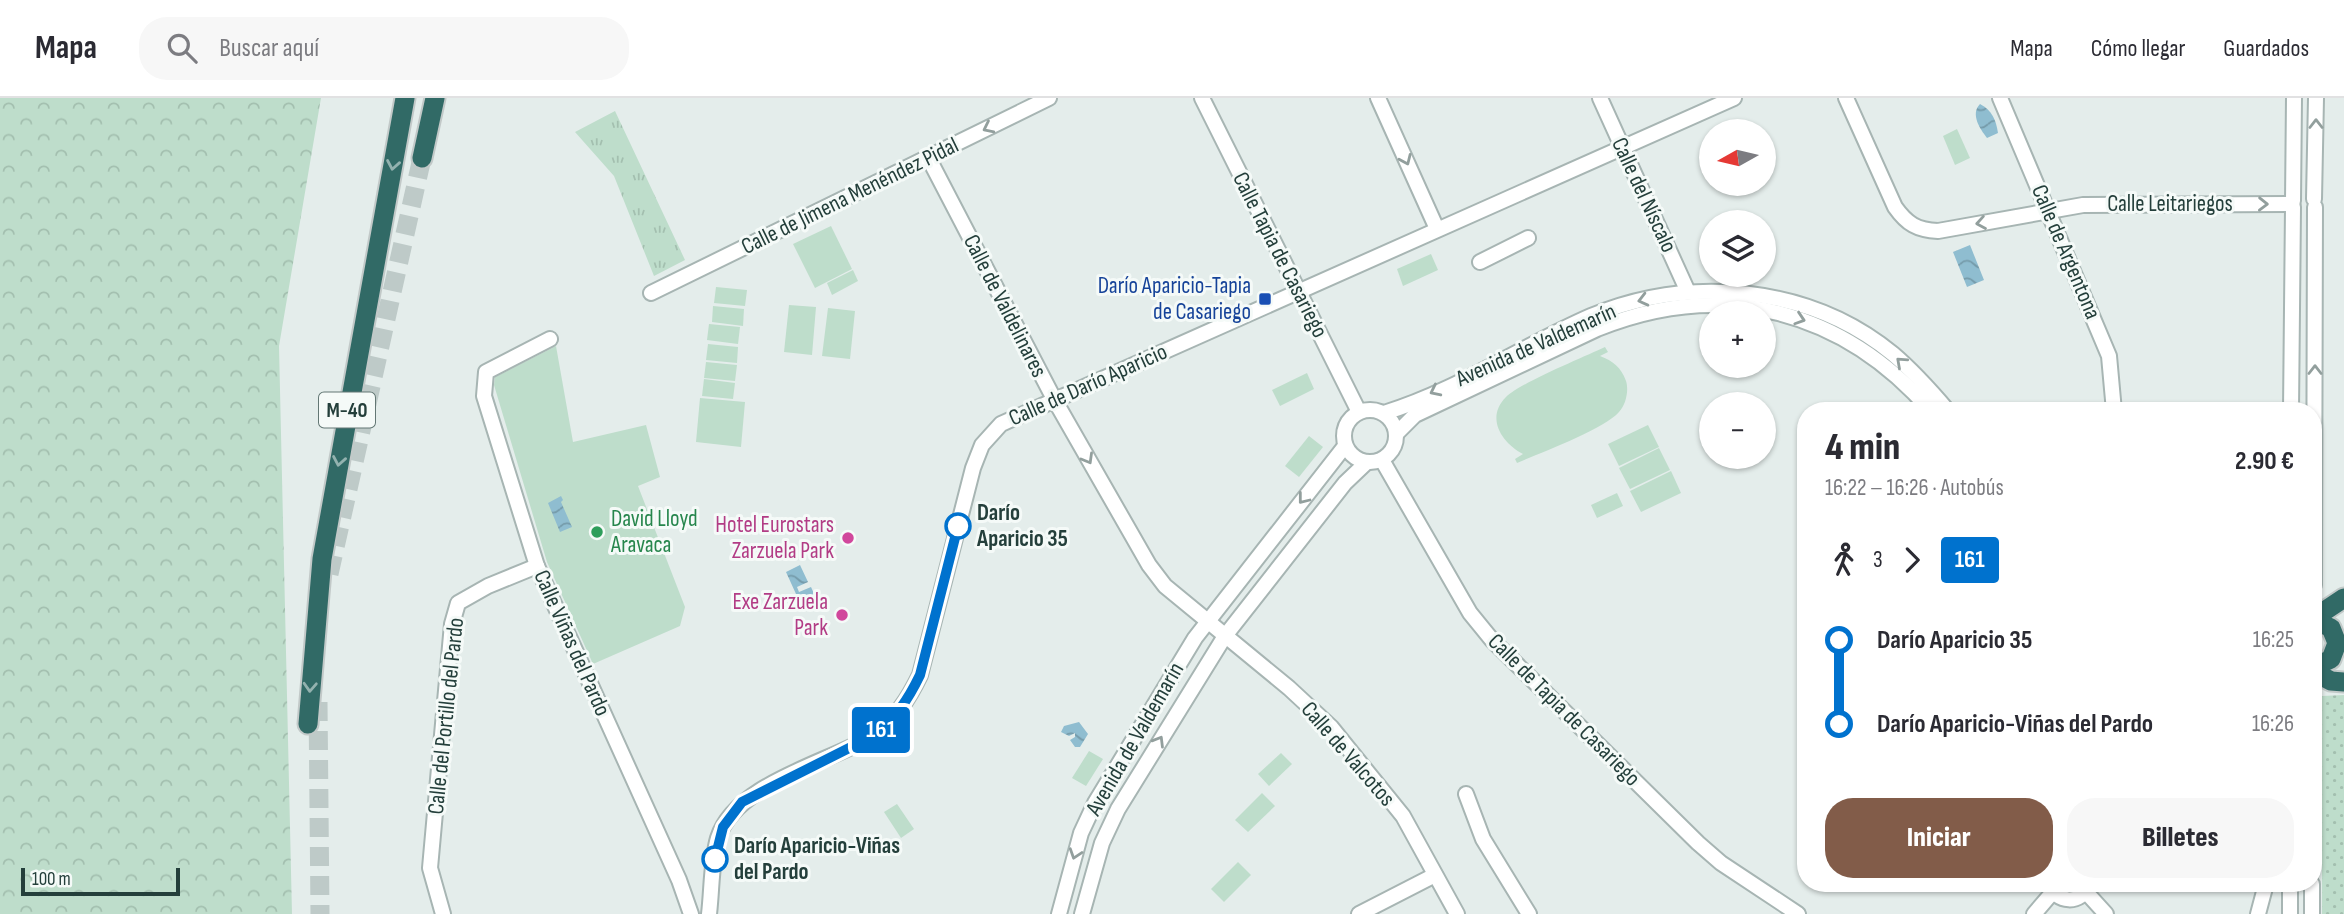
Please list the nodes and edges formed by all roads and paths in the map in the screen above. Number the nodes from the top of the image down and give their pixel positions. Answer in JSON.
{"nodes":[{"id":1,"x":405,"y":98,"type":"edge"},
{"id":2,"x":435,"y":98,"type":"edge"},
{"id":3,"x":1049,"y":98,"type":"edge"},
{"id":4,"x":1202,"y":98,"type":"edge"},
{"id":5,"x":1378,"y":98,"type":"edge"},
{"id":6,"x":1600,"y":98,"type":"edge"},
{"id":7,"x":1734,"y":98,"type":"edge"},
{"id":8,"x":1846,"y":98,"type":"edge"},
{"id":9,"x":2000,"y":98,"type":"edge"},
{"id":10,"x":2294,"y":98,"type":"edge"},
{"id":11,"x":2316,"y":98,"type":"edge"},
{"id":12,"x":1622,"y":147,"type":"junction"},
{"id":13,"x":422,"y":158,"type":"tunnel mouth"},
{"id":14,"x":928,"y":158,"type":"junction"},
{"id":15,"x":2314,"y":203,"type":"junction"},
{"id":16,"x":2293,"y":204,"type":"junction"},
{"id":17,"x":2048,"y":210,"type":"junction"},
{"id":18,"x":1437,"y":229,"type":"junction"},
{"id":19,"x":1528,"y":238,"type":"dead end"},
{"id":20,"x":1480,"y":262,"type":"dead end"},
{"id":21,"x":1298,"y":291,"type":"junction"},
{"id":22,"x":1688,"y":292,"type":"junction"},
{"id":23,"x":651,"y":293,"type":"dead end"},
{"id":24,"x":550,"y":339,"type":"dead end"},
{"id":25,"x":1054,"y":400,"type":"junction"},
{"id":26,"x":1923,"y":402,"type":"edge"},
{"id":27,"x":1939,"y":402,"type":"edge"},
{"id":28,"x":2113,"y":402,"type":"edge"},
{"id":29,"x":2291,"y":402,"type":"edge"},
{"id":30,"x":2314,"y":402,"type":"edge"},
{"id":31,"x":1359,"y":412,"type":"junction"},
{"id":32,"x":1384,"y":413,"type":"junction"},
{"id":33,"x":1397,"y":433,"type":"junction"},
{"id":34,"x":1345,"y":446,"type":"junction"},
{"id":35,"x":1382,"y":460,"type":"junction"},
{"id":36,"x":1366,"y":463,"type":"junction"},
{"id":37,"x":537,"y":566,"type":"junction"},
{"id":38,"x":2344,"y":592,"type":"edge"},
{"id":39,"x":2344,"y":598,"type":"edge"},
{"id":40,"x":2322,"y":605,"type":"edge"},
{"id":41,"x":2344,"y":612,"type":"edge"},
{"id":42,"x":2322,"y":619,"type":"edge"},
{"id":43,"x":1208,"y":620,"type":"junction"},
{"id":44,"x":2322,"y":621,"type":"edge"},
{"id":45,"x":2322,"y":626,"type":"edge"},
{"id":46,"x":1225,"y":636,"type":"junction"},
{"id":47,"x":2339,"y":662,"type":"edge"},
{"id":48,"x":2322,"y":677,"type":"edge"},
{"id":49,"x":2344,"y":682,"type":"edge"},
{"id":50,"x":307,"y":724,"type":"dead end"},
{"id":51,"x":1466,"y":794,"type":"dead end"},
{"id":52,"x":1435,"y":874,"type":"junction"},
{"id":53,"x":2048,"y":892,"type":"edge"},
{"id":54,"x":2053,"y":892,"type":"edge"},
{"id":55,"x":2083,"y":892,"type":"edge"},
{"id":56,"x":2090,"y":892,"type":"edge"},
{"id":57,"x":2264,"y":892,"type":"edge"},
{"id":58,"x":2290,"y":892,"type":"edge"},
{"id":59,"x":2312,"y":892,"type":"edge"},
{"id":60,"x":711,"y":894,"type":"junction"},
{"id":61,"x":685,"y":896,"type":"junction"},
{"id":62,"x":690,"y":912,"type":"edge"},
{"id":63,"x":709,"y":913,"type":"edge"},
{"id":64,"x":443,"y":914,"type":"edge"},
{"id":65,"x":1059,"y":914,"type":"edge"},
{"id":66,"x":1082,"y":914,"type":"edge"},
{"id":67,"x":1359,"y":914,"type":"edge"},
{"id":68,"x":1457,"y":914,"type":"edge"},
{"id":69,"x":1529,"y":914,"type":"edge"},
{"id":70,"x":1798,"y":914,"type":"edge"},
{"id":71,"x":2035,"y":914,"type":"edge"},
{"id":72,"x":2106,"y":914,"type":"edge"},
{"id":73,"x":2258,"y":914,"type":"edge"},
{"id":74,"x":2290,"y":914,"type":"edge"},
{"id":75,"x":2312,"y":914,"type":"edge"}],
"edges":[{"from":1,"to":50,"type":"highway","number":"M-40","one_way":true},
{"from":2,"to":13,"type":"highway"},
{"from":3,"to":14,"type":"street","name":"Calle de Jimena Menéndez Pidal","one_way":true},
{"from":4,"to":21,"type":"street","name":"Calle Tapia de Casariego"},
{"from":5,"to":18,"type":"street","one_way":true},
{"from":6,"to":12,"type":"street","name":"Calle del Níscalo"},
{"from":7,"to":12,"type":"street","name":"Calle de Darío Aparicio"},
{"from":17,"to":8,"type":"street","name":"Calle Leitariegos","one_way":true},
{"from":9,"to":17,"type":"street","name":"Calle de Argentona"},
{"from":10,"to":16,"type":"street"},
{"from":15,"to":11,"type":"street","one_way":true},
{"from":12,"to":18,"type":"street","name":"Calle de Darío Aparicio"},
{"from":12,"to":22,"type":"street","name":"Calle del Níscalo"},
{"from":14,"to":23,"type":"street","name":"Calle de Jimena Menéndez Pidal"},
{"from":14,"to":25,"type":"street","name":"Calle de Valdelinares"},
{"from":15,"to":16,"type":"street","name":"Calle Leitariegos"},
{"from":30,"to":15,"type":"street","one_way":true},
{"from":17,"to":16,"type":"street","name":"Calle Leitariegos","one_way":true},
{"from":16,"to":29,"type":"street"},
{"from":17,"to":28,"type":"street","name":"Calle de Argentona"},
{"from":18,"to":21,"type":"street","name":"Calle de Darío Aparicio"},
{"from":19,"to":20,"type":"street"},
{"from":21,"to":25,"type":"street","name":"Calle de Darío Aparicio"},
{"from":21,"to":31,"type":"street","name":"Calle Tapia de Casariego"},
{"from":27,"to":22,"type":"street","name":"Avenida de Valdemarín","one_way":true},
{"from":22,"to":32,"type":"street","name":"Avenida de Valdemarín","one_way":true},
{"from":24,"to":37,"type":"street","name":"Calle Viñas del Pardo"},
{"from":25,"to":43,"type":"street","name":"Calle de Valdelinares","one_way":true},
{"from":25,"to":60,"type":"street","name":"Calle de Darío Aparicio"},
{"from":33,"to":26,"type":"street","name":"Avenida de Valdemarín","one_way":true},
{"from":31,"to":32,"type":"street"},
{"from":31,"to":34,"type":"street"},
{"from":32,"to":33,"type":"street"},
{"from":33,"to":35,"type":"street"},
{"from":34,"to":36,"type":"street"},
{"from":34,"to":43,"type":"street","name":"Avenida de Valdemarín","one_way":true},
{"from":35,"to":36,"type":"street"},
{"from":35,"to":70,"type":"street","name":"Calle de Tapia de Casariego"},
{"from":36,"to":46,"type":"street","name":"Avenida de Valdemarín"},
{"from":37,"to":61,"type":"street","name":"Calle Viñas del Pardo"},
{"from":37,"to":64,"type":"street","name":"Calle del Portillo del Pardo"},
{"from":38,"to":40,"type":"street"},
{"from":39,"to":42,"type":"highway"},
{"from":41,"to":44,"type":"highway"},
{"from":43,"to":46,"type":"street","name":"Calle de Valcotos"},
{"from":43,"to":65,"type":"street","name":"Avenida de Valdemarín","one_way":true},
{"from":45,"to":47,"type":"highway"},
{"from":46,"to":52,"type":"street","name":"Calle de Valcotos"},
{"from":66,"to":46,"type":"street","name":"Avenida de Valdemarín","one_way":true},
{"from":48,"to":49,"type":"highway"},
{"from":51,"to":69,"type":"street"},
{"from":52,"to":67,"type":"street"},
{"from":52,"to":68,"type":"street","name":"Calle de Valcotos"},
{"from":53,"to":71,"type":"street"},
{"from":54,"to":55,"type":"street"},
{"from":56,"to":72,"type":"street"},
{"from":57,"to":73,"type":"street"},
{"from":58,"to":74,"type":"street"},
{"from":59,"to":75,"type":"street"},
{"from":60,"to":61,"type":"street"},
{"from":60,"to":63,"type":"street","name":"Calle de Darío Aparicio"},
{"from":61,"to":62,"type":"street","name":"Calle Viñas del Pardo"},
{"from":62,"to":63,"type":"street"}]}
